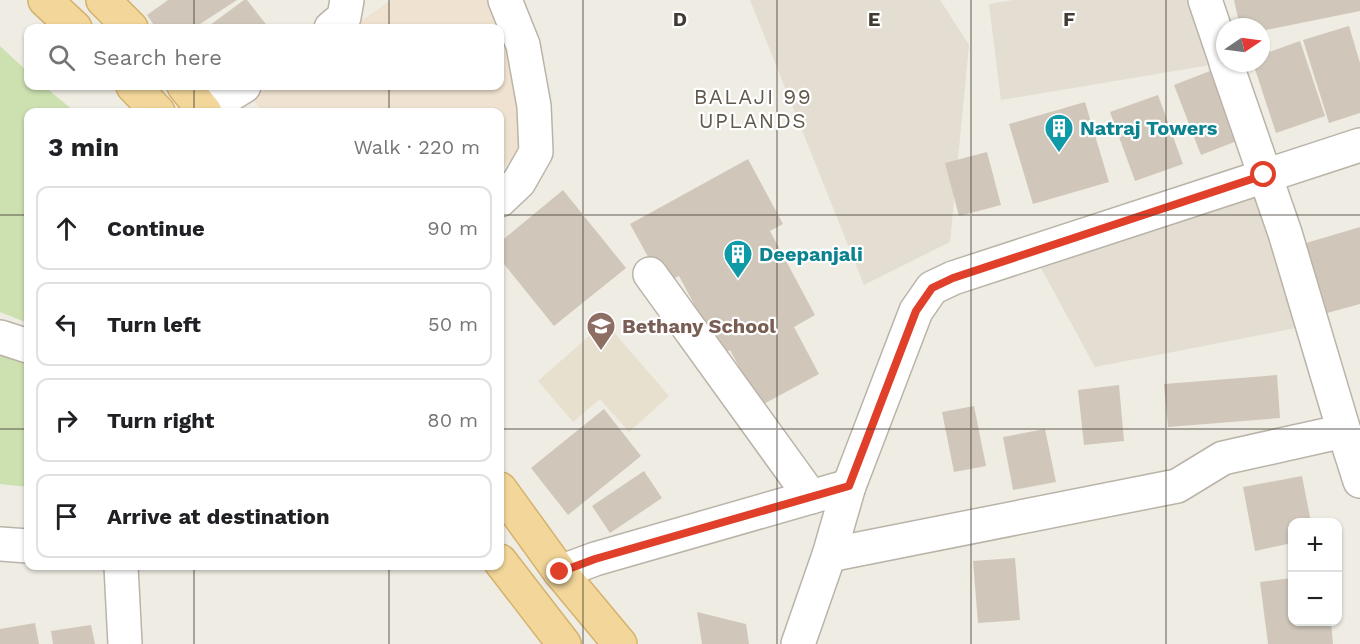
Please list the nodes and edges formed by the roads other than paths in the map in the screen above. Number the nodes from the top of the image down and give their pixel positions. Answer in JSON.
{"nodes":[{"id":1,"x":45,"y":0,"type":"edge"},
{"id":2,"x":103,"y":0,"type":"edge"},
{"id":3,"x":347,"y":0,"type":"edge"},
{"id":4,"x":505,"y":0,"type":"edge"},
{"id":5,"x":1205,"y":0,"type":"edge"},
{"id":6,"x":71,"y":24,"type":"edge"},
{"id":7,"x":127,"y":24,"type":"edge"},
{"id":8,"x":336,"y":24,"type":"edge"},
{"id":9,"x":1216,"y":32,"type":"edge"},
{"id":10,"x":1230,"y":72,"type":"edge"},
{"id":11,"x":137,"y":90,"type":"edge"},
{"id":12,"x":187,"y":90,"type":"edge"},
{"id":13,"x":238,"y":90,"type":"edge"},
{"id":14,"x":154,"y":108,"type":"edge"},
{"id":15,"x":202,"y":108,"type":"edge"},
{"id":16,"x":211,"y":108,"type":"edge"},
{"id":17,"x":1360,"y":146,"type":"edge"},
{"id":18,"x":1264,"y":175,"type":"junction"},
{"id":19,"x":504,"y":196,"type":"edge"},
{"id":20,"x":650,"y":274,"type":"dead end"},
{"id":21,"x":0,"y":337,"type":"edge"},
{"id":22,"x":24,"y":345,"type":"edge"},
{"id":23,"x":1344,"y":431,"type":"junction"},
{"id":24,"x":1360,"y":481,"type":"edge"},
{"id":25,"x":849,"y":486,"type":"junction"},
{"id":26,"x":811,"y":497,"type":"junction"},
{"id":27,"x":504,"y":504,"type":"edge"},
{"id":28,"x":0,"y":544,"type":"edge"},
{"id":29,"x":24,"y":546,"type":"edge"},
{"id":30,"x":829,"y":555,"type":"junction"},
{"id":31,"x":504,"y":566,"type":"edge"},
{"id":32,"x":121,"y":570,"type":"edge"},
{"id":33,"x":560,"y":572,"type":"junction"},
{"id":34,"x":562,"y":643,"type":"edge"},
{"id":35,"x":125,"y":644,"type":"edge"},
{"id":36,"x":620,"y":644,"type":"edge"},
{"id":37,"x":798,"y":644,"type":"edge"}],
"edges":[{"from":1,"to":6,"type":"main road"},
{"from":2,"to":7,"type":"main road"},
{"from":3,"to":8,"type":"street"},
{"from":4,"to":19,"type":"street"},
{"from":5,"to":9,"type":"street"},
{"from":10,"to":18,"type":"street"},
{"from":11,"to":14,"type":"main road"},
{"from":12,"to":15,"type":"main road"},
{"from":13,"to":16,"type":"street"},
{"from":17,"to":18,"type":"street"},
{"from":18,"to":23,"type":"street"},
{"from":18,"to":25,"type":"street"},
{"from":20,"to":26,"type":"street"},
{"from":21,"to":22,"type":"street"},
{"from":23,"to":24,"type":"street"},
{"from":23,"to":30,"type":"street"},
{"from":25,"to":26,"type":"street"},
{"from":25,"to":30,"type":"street"},
{"from":26,"to":33,"type":"street"},
{"from":27,"to":33,"type":"main road"},
{"from":28,"to":29,"type":"street"},
{"from":30,"to":37,"type":"street"},
{"from":31,"to":34,"type":"main road"},
{"from":32,"to":35,"type":"street"},
{"from":33,"to":36,"type":"main road"}]}
